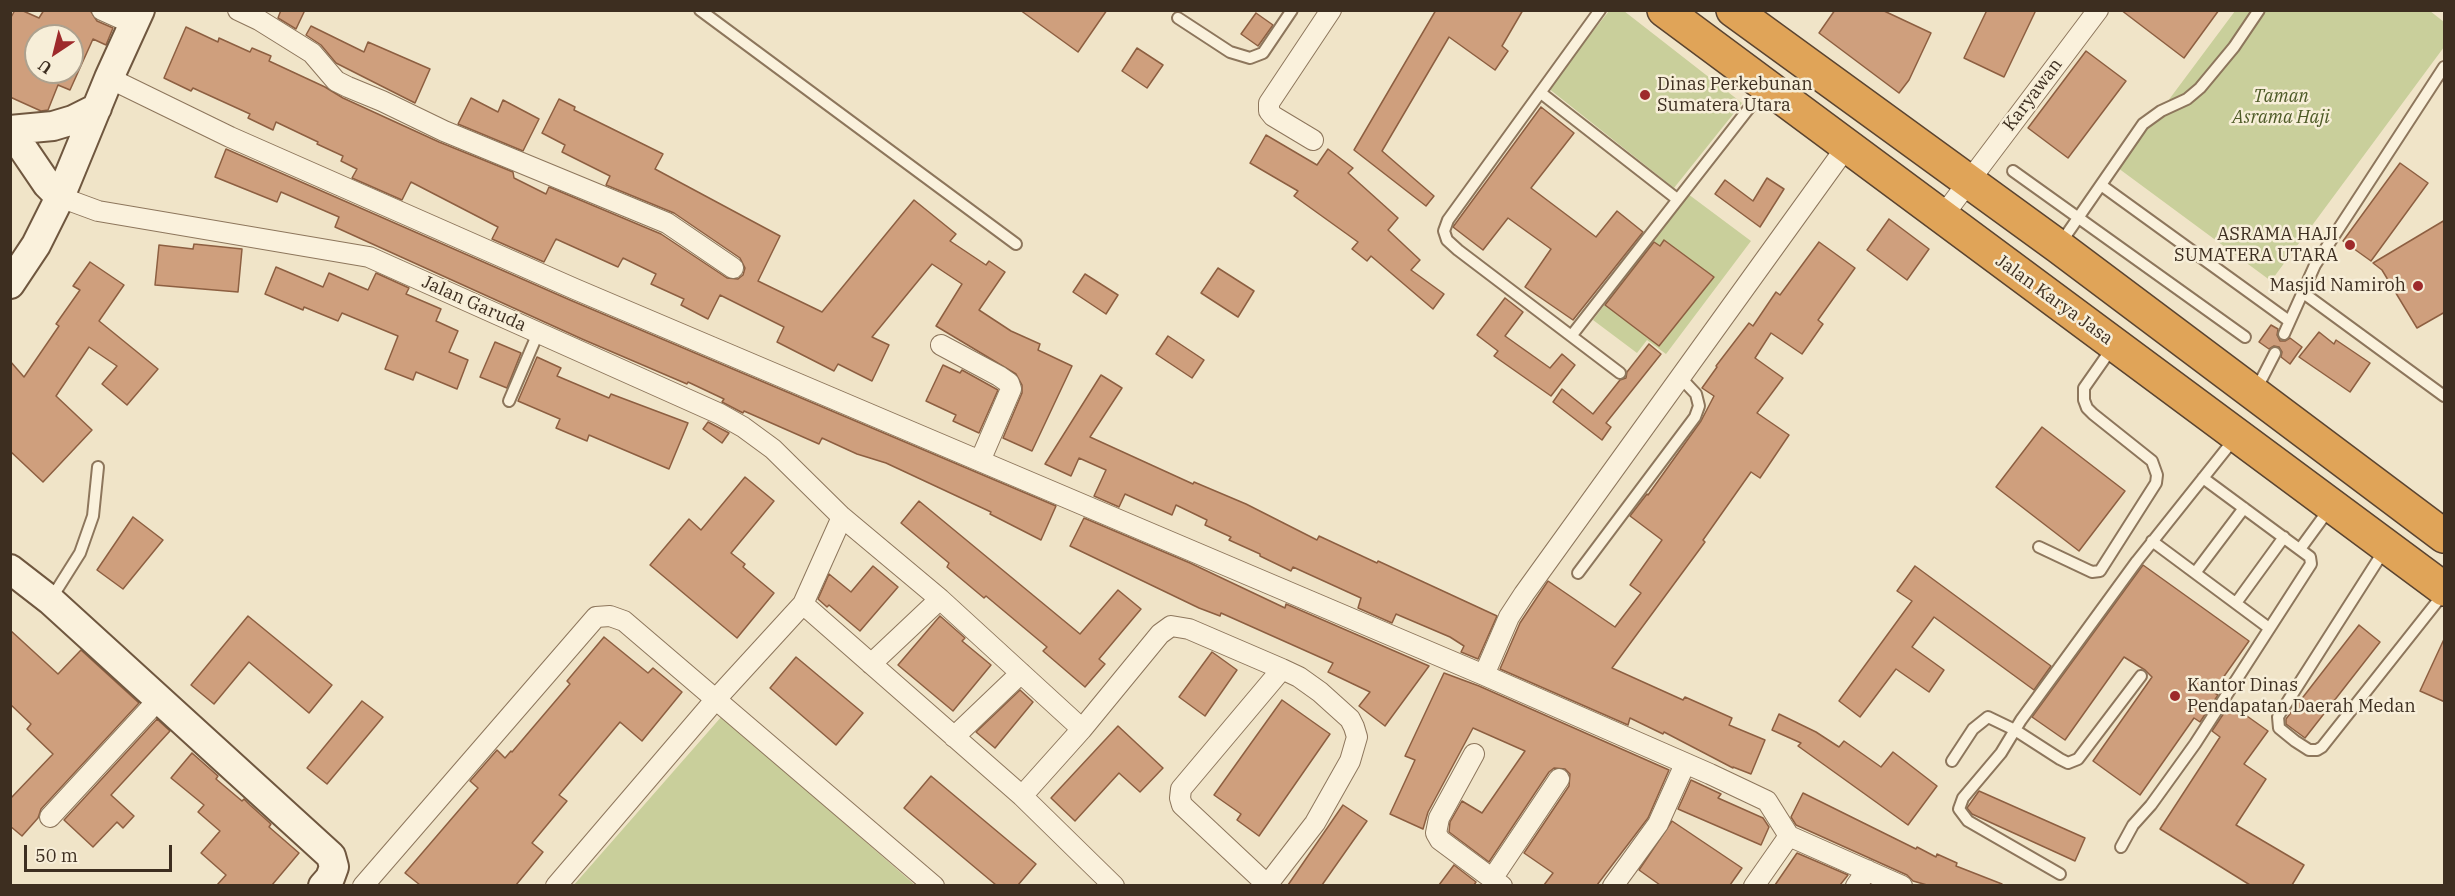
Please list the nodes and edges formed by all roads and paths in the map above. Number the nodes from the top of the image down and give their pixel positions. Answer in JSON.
{"nodes":[{"id":1,"x":102,"y":10,"type":"edge"},
{"id":2,"x":238,"y":10,"type":"edge"},
{"id":3,"x":700,"y":10,"type":"edge"},
{"id":4,"x":1292,"y":10,"type":"edge"},
{"id":5,"x":1331,"y":10,"type":"edge"},
{"id":6,"x":1600,"y":10,"type":"edge"},
{"id":7,"x":1664,"y":10,"type":"edge"},
{"id":8,"x":1733,"y":10,"type":"edge"},
{"id":9,"x":2098,"y":10,"type":"edge"},
{"id":10,"x":2259,"y":10,"type":"edge"},
{"id":11,"x":137,"y":17,"type":"edge"},
{"id":12,"x":1178,"y":18,"type":"dead end"},
{"id":13,"x":2445,"y":67,"type":"edge"},
{"id":14,"x":109,"y":78,"type":"junction"},
{"id":15,"x":1766,"y":87,"type":"junction"},
{"id":16,"x":1541,"y":93,"type":"junction"},
{"id":17,"x":97,"y":108,"type":"junction"},
{"id":18,"x":11,"y":130,"type":"edge"},
{"id":19,"x":1313,"y":140,"type":"dead end"},
{"id":20,"x":1847,"y":146,"type":"junction"},
{"id":21,"x":2013,"y":171,"type":"dead end"},
{"id":22,"x":1968,"y":180,"type":"junction"},
{"id":23,"x":2101,"y":185,"type":"junction"},
{"id":24,"x":60,"y":197,"type":"junction"},
{"id":25,"x":1677,"y":199,"type":"junction"},
{"id":26,"x":1942,"y":217,"type":"junction"},
{"id":27,"x":2079,"y":217,"type":"junction"},
{"id":28,"x":1016,"y":244,"type":"dead end"},
{"id":29,"x":2059,"y":247,"type":"junction"},
{"id":30,"x":734,"y":268,"type":"dead end"},
{"id":31,"x":10,"y":284,"type":"edge"},
{"id":32,"x":2302,"y":292,"type":"junction"},
{"id":33,"x":2289,"y":321,"type":"junction"},
{"id":34,"x":538,"y":333,"type":"junction"},
{"id":35,"x":2284,"y":334,"type":"dead end"},
{"id":36,"x":1572,"y":335,"type":"junction"},
{"id":37,"x":2245,"y":337,"type":"dead end"},
{"id":38,"x":941,"y":345,"type":"dead end"},
{"id":39,"x":2114,"y":345,"type":"junction"},
{"id":40,"x":2275,"y":353,"type":"dead end"},
{"id":41,"x":1620,"y":373,"type":"dead end"},
{"id":42,"x":1680,"y":377,"type":"junction"},
{"id":43,"x":2254,"y":393,"type":"junction"},
{"id":44,"x":2444,"y":393,"type":"edge"},
{"id":45,"x":509,"y":401,"type":"dead end"},
{"id":46,"x":2238,"y":436,"type":"junction"},
{"id":47,"x":980,"y":461,"type":"junction"},
{"id":48,"x":98,"y":467,"type":"dead end"},
{"id":49,"x":2203,"y":478,"type":"junction"},
{"id":50,"x":2331,"y":506,"type":"junction"},
{"id":51,"x":2244,"y":508,"type":"junction"},
{"id":52,"x":842,"y":517,"type":"junction"},
{"id":53,"x":2445,"y":536,"type":"edge"},
{"id":54,"x":2283,"y":537,"type":"junction"},
{"id":55,"x":2152,"y":541,"type":"junction"},
{"id":56,"x":2387,"y":546,"type":"junction"},
{"id":57,"x":2038,"y":547,"type":"dead end"},
{"id":58,"x":2300,"y":549,"type":"junction"},
{"id":59,"x":10,"y":569,"type":"edge"},
{"id":60,"x":1578,"y":573,"type":"dead end"},
{"id":61,"x":2195,"y":573,"type":"junction"},
{"id":62,"x":2445,"y":591,"type":"edge"},
{"id":63,"x":940,"y":599,"type":"junction"},
{"id":64,"x":50,"y":600,"type":"junction"},
{"id":65,"x":2236,"y":603,"type":"junction"},
{"id":66,"x":802,"y":604,"type":"junction"},
{"id":67,"x":2269,"y":628,"type":"junction"},
{"id":68,"x":872,"y":664,"type":"junction"},
{"id":69,"x":1282,"y":669,"type":"junction"},
{"id":70,"x":1021,"y":673,"type":"junction"},
{"id":71,"x":1485,"y":675,"type":"junction"},
{"id":72,"x":2141,"y":676,"type":"dead end"},
{"id":73,"x":159,"y":699,"type":"junction"},
{"id":74,"x":716,"y":699,"type":"junction"},
{"id":75,"x":1082,"y":729,"type":"junction"},
{"id":76,"x":2015,"y":730,"type":"junction"},
{"id":77,"x":954,"y":737,"type":"junction"},
{"id":78,"x":1474,"y":754,"type":"dead end"},
{"id":79,"x":1952,"y":761,"type":"dead end"},
{"id":80,"x":1685,"y":764,"type":"junction"},
{"id":81,"x":1559,"y":779,"type":"dead end"},
{"id":82,"x":1022,"y":796,"type":"junction"},
{"id":83,"x":50,"y":817,"type":"dead end"},
{"id":84,"x":1789,"y":836,"type":"junction"},
{"id":85,"x":2121,"y":847,"type":"dead end"},
{"id":86,"x":2060,"y":874,"type":"dead end"},
{"id":87,"x":1862,"y":878,"type":"edge"},
{"id":88,"x":1497,"y":882,"type":"edge"},
{"id":89,"x":1108,"y":884,"type":"edge"},
{"id":90,"x":1265,"y":884,"type":"edge"},
{"id":91,"x":323,"y":885,"type":"edge"},
{"id":92,"x":363,"y":885,"type":"edge"},
{"id":93,"x":556,"y":885,"type":"edge"},
{"id":94,"x":934,"y":885,"type":"edge"},
{"id":95,"x":1613,"y":885,"type":"edge"},
{"id":96,"x":1754,"y":885,"type":"edge"},
{"id":97,"x":1902,"y":885,"type":"edge"}],
"edges":[{"from":1,"to":11,"type":"street"},
{"from":2,"to":30,"type":"street"},
{"from":3,"to":28,"type":"lane"},
{"from":4,"to":12,"type":"lane"},
{"from":5,"to":19,"type":"street"},
{"from":6,"to":16,"type":"lane"},
{"from":7,"to":15,"type":"highway","name":"Jalan Karya Jasa"},
{"from":8,"to":22,"type":"highway"},
{"from":9,"to":22,"type":"street","name":"Karyawan"},
{"from":10,"to":23,"type":"lane"},
{"from":11,"to":14,"type":"street"},
{"from":13,"to":32,"type":"lane"},
{"from":14,"to":17,"type":"street"},
{"from":14,"to":47,"type":"street"},
{"from":15,"to":20,"type":"highway","name":"Jalan Karya Jasa"},
{"from":15,"to":25,"type":"lane"},
{"from":16,"to":25,"type":"lane"},
{"from":16,"to":36,"type":"lane"},
{"from":17,"to":18,"type":"street"},
{"from":17,"to":24,"type":"street"},
{"from":18,"to":24,"type":"street"},
{"from":20,"to":26,"type":"highway","name":"Jalan Karya Jasa"},
{"from":20,"to":42,"type":"street"},
{"from":21,"to":27,"type":"lane"},
{"from":22,"to":26,"type":"street","name":"Karyawan"},
{"from":22,"to":29,"type":"highway"},
{"from":23,"to":27,"type":"lane"},
{"from":23,"to":33,"type":"lane"},
{"from":24,"to":31,"type":"street"},
{"from":24,"to":34,"type":"street","name":"Jalan Garuda"},
{"from":25,"to":36,"type":"lane"},
{"from":26,"to":39,"type":"highway","name":"Jalan Karya Jasa"},
{"from":27,"to":29,"type":"lane"},
{"from":27,"to":37,"type":"lane"},
{"from":29,"to":43,"type":"highway"},
{"from":32,"to":33,"type":"lane"},
{"from":32,"to":44,"type":"lane"},
{"from":33,"to":35,"type":"lane"},
{"from":34,"to":45,"type":"lane"},
{"from":34,"to":52,"type":"street","name":"Jalan Garuda"},
{"from":36,"to":41,"type":"lane"},
{"from":38,"to":47,"type":"street"},
{"from":39,"to":46,"type":"highway","name":"Jalan Karya Jasa"},
{"from":39,"to":57,"type":"lane"},
{"from":40,"to":43,"type":"lane"},
{"from":42,"to":60,"type":"lane"},
{"from":42,"to":71,"type":"street"},
{"from":43,"to":53,"type":"highway"},
{"from":46,"to":49,"type":"lane"},
{"from":46,"to":50,"type":"highway","name":"Jalan Karya Jasa"},
{"from":47,"to":71,"type":"street"},
{"from":48,"to":64,"type":"lane"},
{"from":49,"to":51,"type":"lane"},
{"from":49,"to":55,"type":"lane"},
{"from":50,"to":56,"type":"highway","name":"Jalan Karya Jasa"},
{"from":50,"to":58,"type":"lane"},
{"from":51,"to":54,"type":"lane"},
{"from":51,"to":61,"type":"lane"},
{"from":52,"to":63,"type":"street","name":"Jalan Garuda"},
{"from":52,"to":66,"type":"street"},
{"from":54,"to":58,"type":"lane"},
{"from":54,"to":65,"type":"lane"},
{"from":55,"to":61,"type":"lane"},
{"from":55,"to":76,"type":"lane"},
{"from":56,"to":62,"type":"highway","name":"Jalan Karya Jasa"},
{"from":56,"to":62,"type":"lane"},
{"from":58,"to":67,"type":"lane"},
{"from":59,"to":64,"type":"street"},
{"from":61,"to":65,"type":"lane"},
{"from":63,"to":68,"type":"street"},
{"from":63,"to":70,"type":"street","name":"Jalan Garuda"},
{"from":64,"to":73,"type":"street"},
{"from":65,"to":67,"type":"lane"},
{"from":66,"to":68,"type":"street"},
{"from":66,"to":74,"type":"street"},
{"from":67,"to":85,"type":"lane"},
{"from":68,"to":77,"type":"street"},
{"from":69,"to":75,"type":"street"},
{"from":69,"to":90,"type":"street"},
{"from":69,"to":90,"type":"street"},
{"from":70,"to":75,"type":"street","name":"Jalan Garuda"},
{"from":70,"to":77,"type":"street"},
{"from":71,"to":80,"type":"street"},
{"from":72,"to":76,"type":"lane"},
{"from":73,"to":83,"type":"street"},
{"from":73,"to":91,"type":"street"},
{"from":74,"to":92,"type":"street"},
{"from":74,"to":93,"type":"street"},
{"from":74,"to":94,"type":"street"},
{"from":75,"to":82,"type":"street"},
{"from":76,"to":79,"type":"lane"},
{"from":76,"to":86,"type":"lane"},
{"from":77,"to":82,"type":"street"},
{"from":78,"to":88,"type":"street"},
{"from":80,"to":84,"type":"street"},
{"from":80,"to":95,"type":"street"},
{"from":81,"to":88,"type":"street"},
{"from":82,"to":89,"type":"street"},
{"from":84,"to":87,"type":"street"},
{"from":84,"to":96,"type":"street"},
{"from":87,"to":97,"type":"street"}]}
